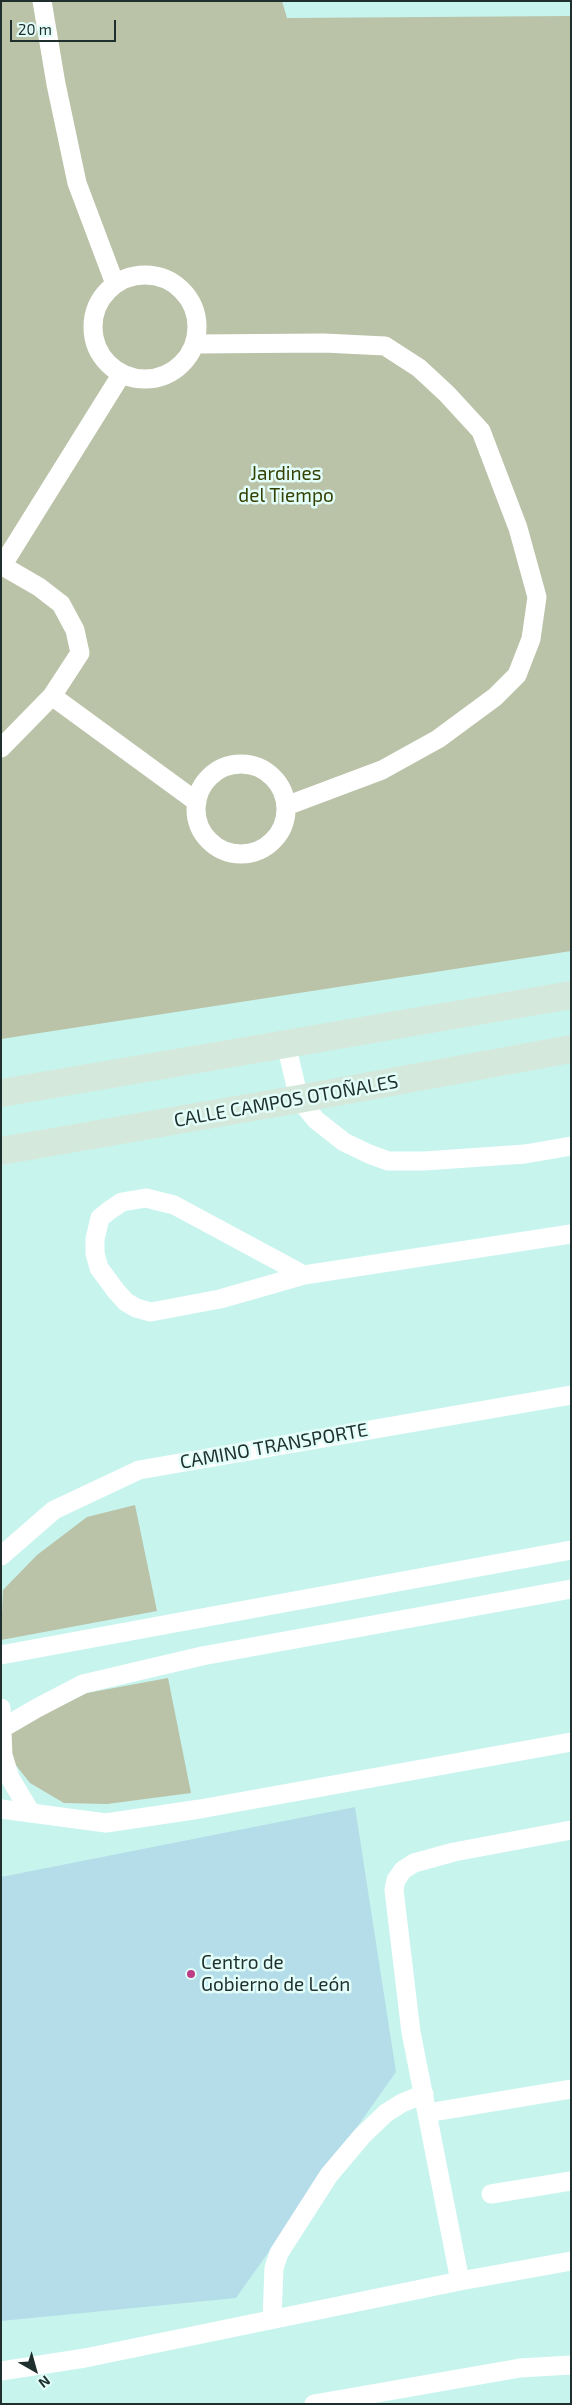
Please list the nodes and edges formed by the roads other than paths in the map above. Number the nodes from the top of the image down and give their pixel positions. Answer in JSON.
{"nodes":[{"id":1,"x":42,"y":1,"type":"edge"},
{"id":2,"x":115,"y":284,"type":"junction"},
{"id":3,"x":195,"y":344,"type":"junction"},
{"id":4,"x":121,"y":375,"type":"junction"},
{"id":5,"x":2,"y":565,"type":"edge"},
{"id":6,"x":52,"y":696,"type":"junction"},
{"id":7,"x":1,"y":748,"type":"edge"},
{"id":8,"x":197,"y":802,"type":"junction"},
{"id":9,"x":286,"y":806,"type":"junction"},
{"id":10,"x":571,"y":995,"type":"edge"},
{"id":11,"x":286,"y":1044,"type":"junction"},
{"id":12,"x":571,"y":1048,"type":"edge"},
{"id":13,"x":1,"y":1093,"type":"edge"},
{"id":14,"x":299,"y":1100,"type":"junction"},
{"id":15,"x":571,"y":1146,"type":"edge"},
{"id":16,"x":1,"y":1151,"type":"edge"},
{"id":17,"x":571,"y":1234,"type":"edge"},
{"id":18,"x":304,"y":1275,"type":"junction"},
{"id":19,"x":571,"y":1395,"type":"edge"},
{"id":20,"x":571,"y":1550,"type":"edge"},
{"id":21,"x":1,"y":1556,"type":"edge"},
{"id":22,"x":571,"y":1589,"type":"edge"},
{"id":23,"x":1,"y":1655,"type":"edge"},
{"id":24,"x":1,"y":1708,"type":"edge"},
{"id":25,"x":2,"y":1729,"type":"edge"},
{"id":26,"x":571,"y":1742,"type":"edge"},
{"id":27,"x":1,"y":1809,"type":"edge"},
{"id":28,"x":31,"y":1813,"type":"junction"},
{"id":29,"x":571,"y":1830,"type":"edge"},
{"id":30,"x":571,"y":2089,"type":"edge"},
{"id":31,"x":424,"y":2094,"type":"junction"},
{"id":32,"x":427,"y":2113,"type":"junction"},
{"id":33,"x":571,"y":2181,"type":"edge"},
{"id":34,"x":491,"y":2194,"type":"dead end"},
{"id":35,"x":571,"y":2261,"type":"edge"},
{"id":36,"x":460,"y":2281,"type":"junction"},
{"id":37,"x":272,"y":2319,"type":"junction"},
{"id":38,"x":571,"y":2365,"type":"edge"},
{"id":39,"x":1,"y":2371,"type":"edge"},
{"id":40,"x":314,"y":2404,"type":"edge"}],
"edges":[{"from":1,"to":2,"type":"lane"},
{"from":2,"to":3,"type":"lane"},
{"from":2,"to":4,"type":"lane"},
{"from":3,"to":4,"type":"lane"},
{"from":3,"to":9,"type":"lane"},
{"from":4,"to":5,"type":"lane"},
{"from":5,"to":6,"type":"lane"},
{"from":6,"to":7,"type":"lane"},
{"from":6,"to":8,"type":"lane"},
{"from":8,"to":9,"type":"lane"},
{"from":8,"to":9,"type":"lane"},
{"from":10,"to":11,"type":"street"},
{"from":11,"to":13,"type":"street"},
{"from":11,"to":14,"type":"lane"},
{"from":12,"to":14,"type":"street","name":"CALLE CAMPOS OTOÑALES"},
{"from":14,"to":15,"type":"lane"},
{"from":14,"to":16,"type":"street","name":"CALLE CAMPOS OTOÑALES"},
{"from":17,"to":18,"type":"lane"},
{"from":18,"to":18,"type":"lane"},
{"from":19,"to":21,"type":"lane","name":"CAMINO TRANSPORTE"},
{"from":20,"to":23,"type":"lane"},
{"from":22,"to":25,"type":"lane"},
{"from":24,"to":25,"type":"lane"},
{"from":25,"to":28,"type":"lane"},
{"from":26,"to":28,"type":"lane"},
{"from":27,"to":28,"type":"lane"},
{"from":29,"to":31,"type":"lane"},
{"from":30,"to":32,"type":"lane"},
{"from":31,"to":32,"type":"lane"},
{"from":31,"to":37,"type":"lane"},
{"from":32,"to":36,"type":"lane"},
{"from":33,"to":34,"type":"lane"},
{"from":35,"to":36,"type":"lane"},
{"from":36,"to":37,"type":"lane"},
{"from":37,"to":39,"type":"lane"},
{"from":38,"to":40,"type":"lane"}]}
